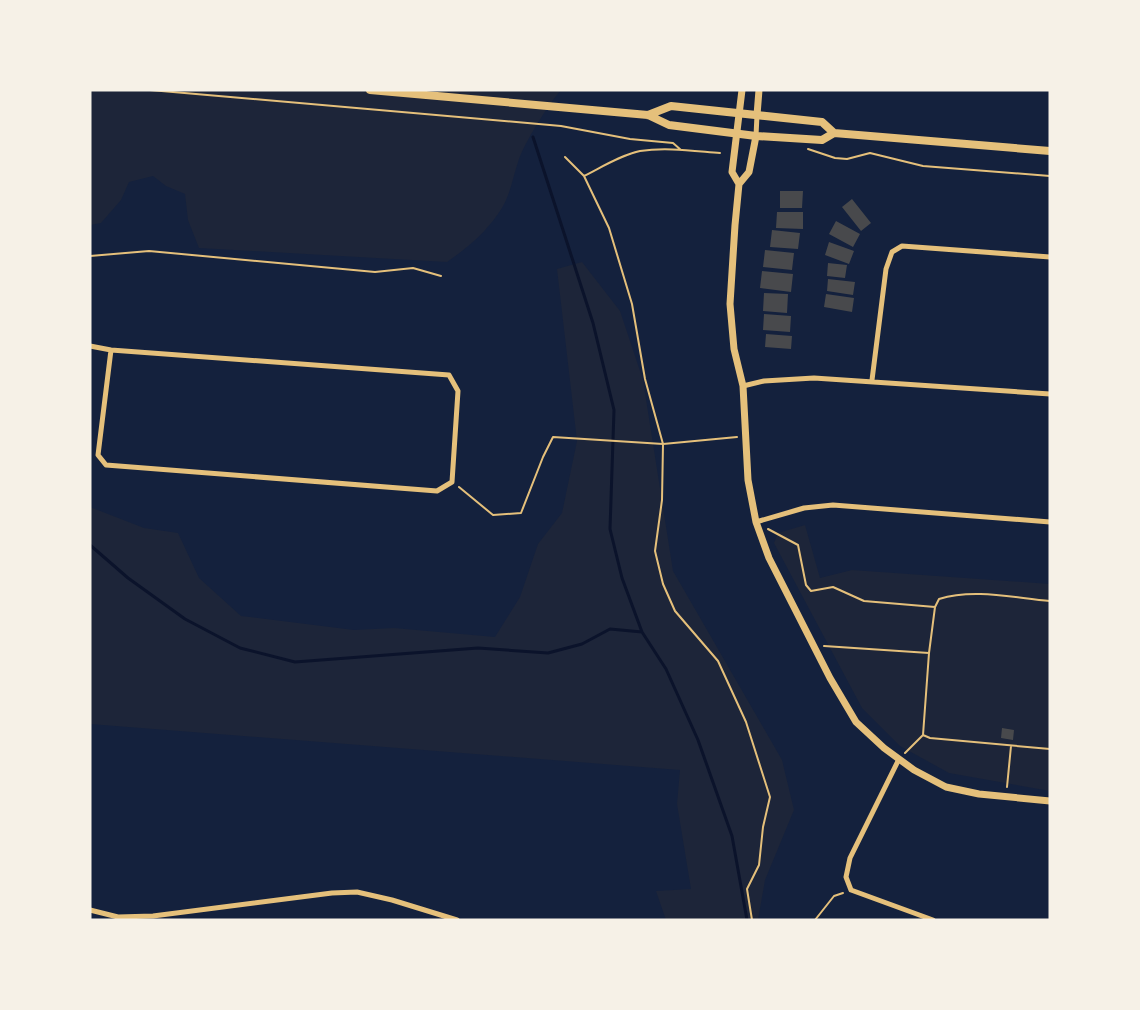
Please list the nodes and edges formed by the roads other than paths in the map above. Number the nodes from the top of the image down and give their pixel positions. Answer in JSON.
{"nodes":[{"id":1,"x":370,"y":90,"type":"edge"},
{"id":2,"x":742,"y":90,"type":"edge"},
{"id":3,"x":759,"y":90,"type":"edge"},
{"id":4,"x":738,"y":113,"type":"junction"},
{"id":5,"x":648,"y":115,"type":"junction"},
{"id":6,"x":757,"y":115,"type":"junction"},
{"id":7,"x":834,"y":132,"type":"junction"},
{"id":8,"x":736,"y":134,"type":"junction"},
{"id":9,"x":756,"y":136,"type":"junction"},
{"id":10,"x":1050,"y":151,"type":"edge"},
{"id":11,"x":739,"y":184,"type":"junction"},
{"id":12,"x":1050,"y":257,"type":"edge"},
{"id":13,"x":90,"y":346,"type":"edge"},
{"id":14,"x":111,"y":350,"type":"junction"},
{"id":15,"x":872,"y":380,"type":"junction"},
{"id":16,"x":743,"y":386,"type":"junction"},
{"id":17,"x":1050,"y":394,"type":"edge"},
{"id":18,"x":756,"y":522,"type":"junction"},
{"id":19,"x":1050,"y":522,"type":"edge"},
{"id":20,"x":899,"y":759,"type":"junction"},
{"id":21,"x":1050,"y":801,"type":"edge"},
{"id":22,"x":90,"y":910,"type":"edge"},
{"id":23,"x":457,"y":920,"type":"edge"},
{"id":24,"x":933,"y":920,"type":"edge"}],
"edges":[{"from":1,"to":5,"type":"main road"},
{"from":2,"to":4,"type":"street"},
{"from":3,"to":6,"type":"street"},
{"from":4,"to":5,"type":"main road"},
{"from":4,"to":6,"type":"main road"},
{"from":4,"to":8,"type":"street"},
{"from":5,"to":8,"type":"main road"},
{"from":6,"to":7,"type":"main road"},
{"from":6,"to":9,"type":"street"},
{"from":7,"to":9,"type":"main road"},
{"from":7,"to":10,"type":"main road"},
{"from":8,"to":9,"type":"main road"},
{"from":8,"to":11,"type":"street"},
{"from":9,"to":11,"type":"street"},
{"from":11,"to":16,"type":"street"},
{"from":12,"to":15,"type":"street"},
{"from":13,"to":14,"type":"street"},
{"from":14,"to":14,"type":"street"},
{"from":15,"to":16,"type":"street"},
{"from":15,"to":17,"type":"street"},
{"from":16,"to":18,"type":"street"},
{"from":18,"to":19,"type":"street"},
{"from":18,"to":20,"type":"street"},
{"from":20,"to":21,"type":"street"},
{"from":20,"to":24,"type":"street"},
{"from":22,"to":23,"type":"street"}]}
